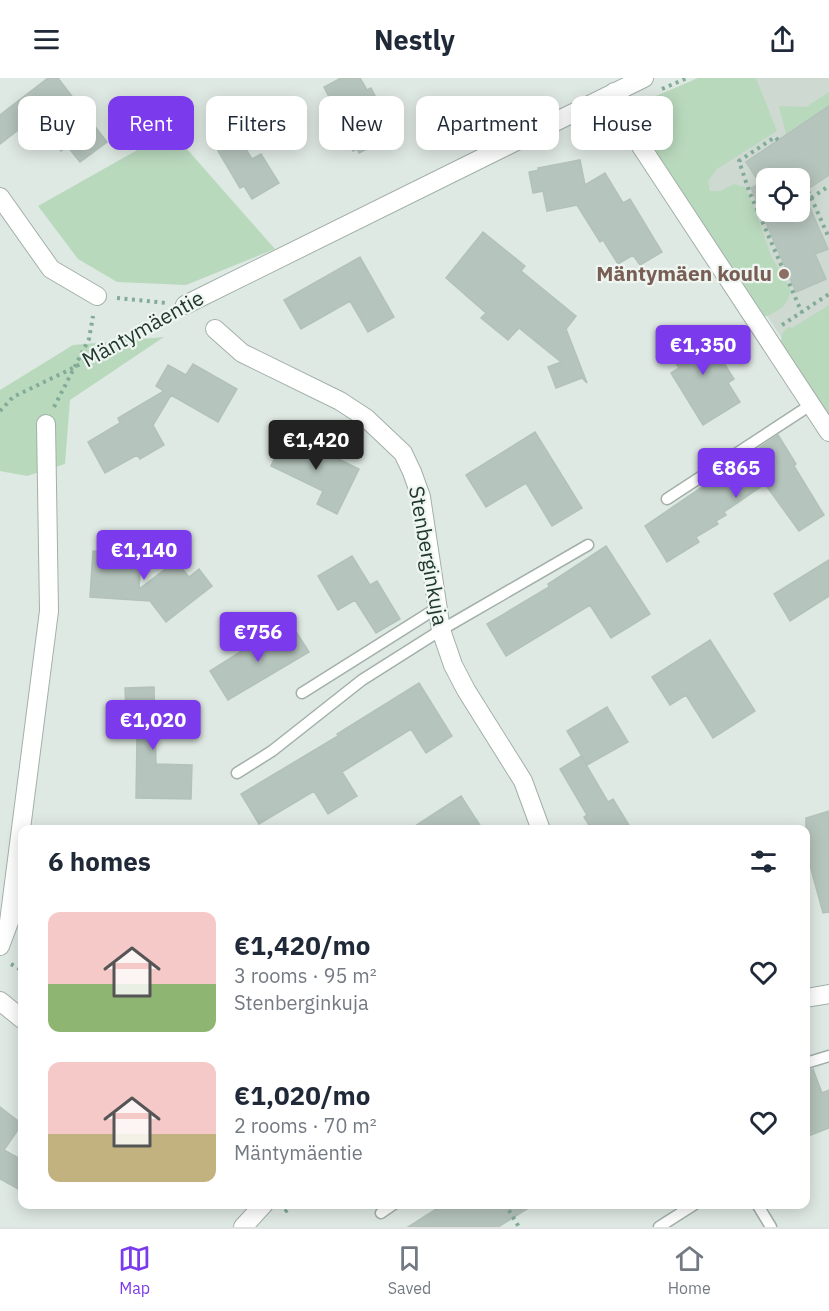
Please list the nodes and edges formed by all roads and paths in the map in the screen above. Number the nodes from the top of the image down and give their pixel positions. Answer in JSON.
{"nodes":[{"id":1,"x":644,"y":78,"type":"edge"},
{"id":2,"x":614,"y":92,"type":"junction"},
{"id":3,"x":778,"y":140,"type":"dead end"},
{"id":4,"x":829,"y":186,"type":"edge"},
{"id":5,"x":0,"y":197,"type":"edge"},
{"id":6,"x":811,"y":198,"type":"joint"},
{"id":7,"x":829,"y":238,"type":"edge"},
{"id":8,"x":829,"y":294,"type":"edge"},
{"id":9,"x":97,"y":296,"type":"junction"},
{"id":10,"x":185,"y":305,"type":"junction"},
{"id":11,"x":802,"y":313,"type":"junction"},
{"id":12,"x":214,"y":329,"type":"dead end"},
{"id":13,"x":766,"y":336,"type":"junction"},
{"id":14,"x":73,"y":368,"type":"junction"},
{"id":15,"x":812,"y":404,"type":"junction"},
{"id":16,"x":0,"y":411,"type":"edge"},
{"id":17,"x":46,"y":424,"type":"joint"},
{"id":18,"x":829,"y":432,"type":"edge"},
{"id":19,"x":667,"y":499,"type":"dead end"},
{"id":20,"x":588,"y":546,"type":"dead end"},
{"id":21,"x":437,"y":608,"type":"junction"},
{"id":22,"x":441,"y":630,"type":"junction"},
{"id":23,"x":302,"y":693,"type":"dead end"},
{"id":24,"x":237,"y":773,"type":"dead end"},
{"id":25,"x":21,"y":825,"type":"edge"},
{"id":26,"x":539,"y":825,"type":"edge"},
{"id":27,"x":18,"y":852,"type":"edge"},
{"id":28,"x":3,"y":954,"type":"edge"},
{"id":29,"x":18,"y":967,"type":"edge"},
{"id":30,"x":829,"y":993,"type":"edge"},
{"id":31,"x":810,"y":997,"type":"edge"},
{"id":32,"x":0,"y":1001,"type":"edge"},
{"id":33,"x":18,"y":1015,"type":"edge"},
{"id":34,"x":829,"y":1056,"type":"edge"},
{"id":35,"x":810,"y":1062,"type":"edge"},
{"id":36,"x":259,"y":1209,"type":"edge"},
{"id":37,"x":388,"y":1209,"type":"edge"},
{"id":38,"x":508,"y":1209,"type":"edge"},
{"id":39,"x":687,"y":1209,"type":"edge"},
{"id":40,"x":760,"y":1209,"type":"edge"},
{"id":41,"x":381,"y":1214,"type":"dead end"},
{"id":42,"x":243,"y":1227,"type":"edge"},
{"id":43,"x":519,"y":1227,"type":"edge"},
{"id":44,"x":659,"y":1227,"type":"edge"},
{"id":45,"x":771,"y":1227,"type":"edge"}],
"edges":[{"from":1,"to":2,"type":"street","name":"Mäntymäentie"},
{"from":2,"to":10,"type":"street","name":"Mäntymäentie"},
{"from":2,"to":13,"type":"street"},
{"from":3,"to":11,"type":"path"},
{"from":4,"to":6,"type":"path"},
{"from":5,"to":9,"type":"street"},
{"from":6,"to":7,"type":"path"},
{"from":8,"to":11,"type":"path"},
{"from":9,"to":10,"type":"path"},
{"from":9,"to":14,"type":"path"},
{"from":10,"to":14,"type":"path","name":"Mäntymäentie"},
{"from":11,"to":13,"type":"path"},
{"from":12,"to":21,"type":"street","name":"Stenberginkuja"},
{"from":13,"to":15,"type":"street"},
{"from":14,"to":16,"type":"path"},
{"from":14,"to":17,"type":"path","name":"Mäntymäentie"},
{"from":15,"to":18,"type":"street"},
{"from":15,"to":19,"type":"lane"},
{"from":17,"to":25,"type":"street"},
{"from":20,"to":22,"type":"lane"},
{"from":21,"to":22,"type":"street","name":"Stenberginkuja"},
{"from":21,"to":23,"type":"lane"},
{"from":22,"to":24,"type":"lane"},
{"from":22,"to":26,"type":"street","name":"Stenberginkuja"},
{"from":27,"to":28,"type":"street"},
{"from":28,"to":29,"type":"path"},
{"from":30,"to":31,"type":"street"},
{"from":32,"to":33,"type":"street"},
{"from":34,"to":35,"type":"lane"},
{"from":36,"to":42,"type":"street"},
{"from":37,"to":41,"type":"lane"},
{"from":38,"to":43,"type":"path"},
{"from":39,"to":44,"type":"lane"},
{"from":40,"to":45,"type":"lane"}]}
